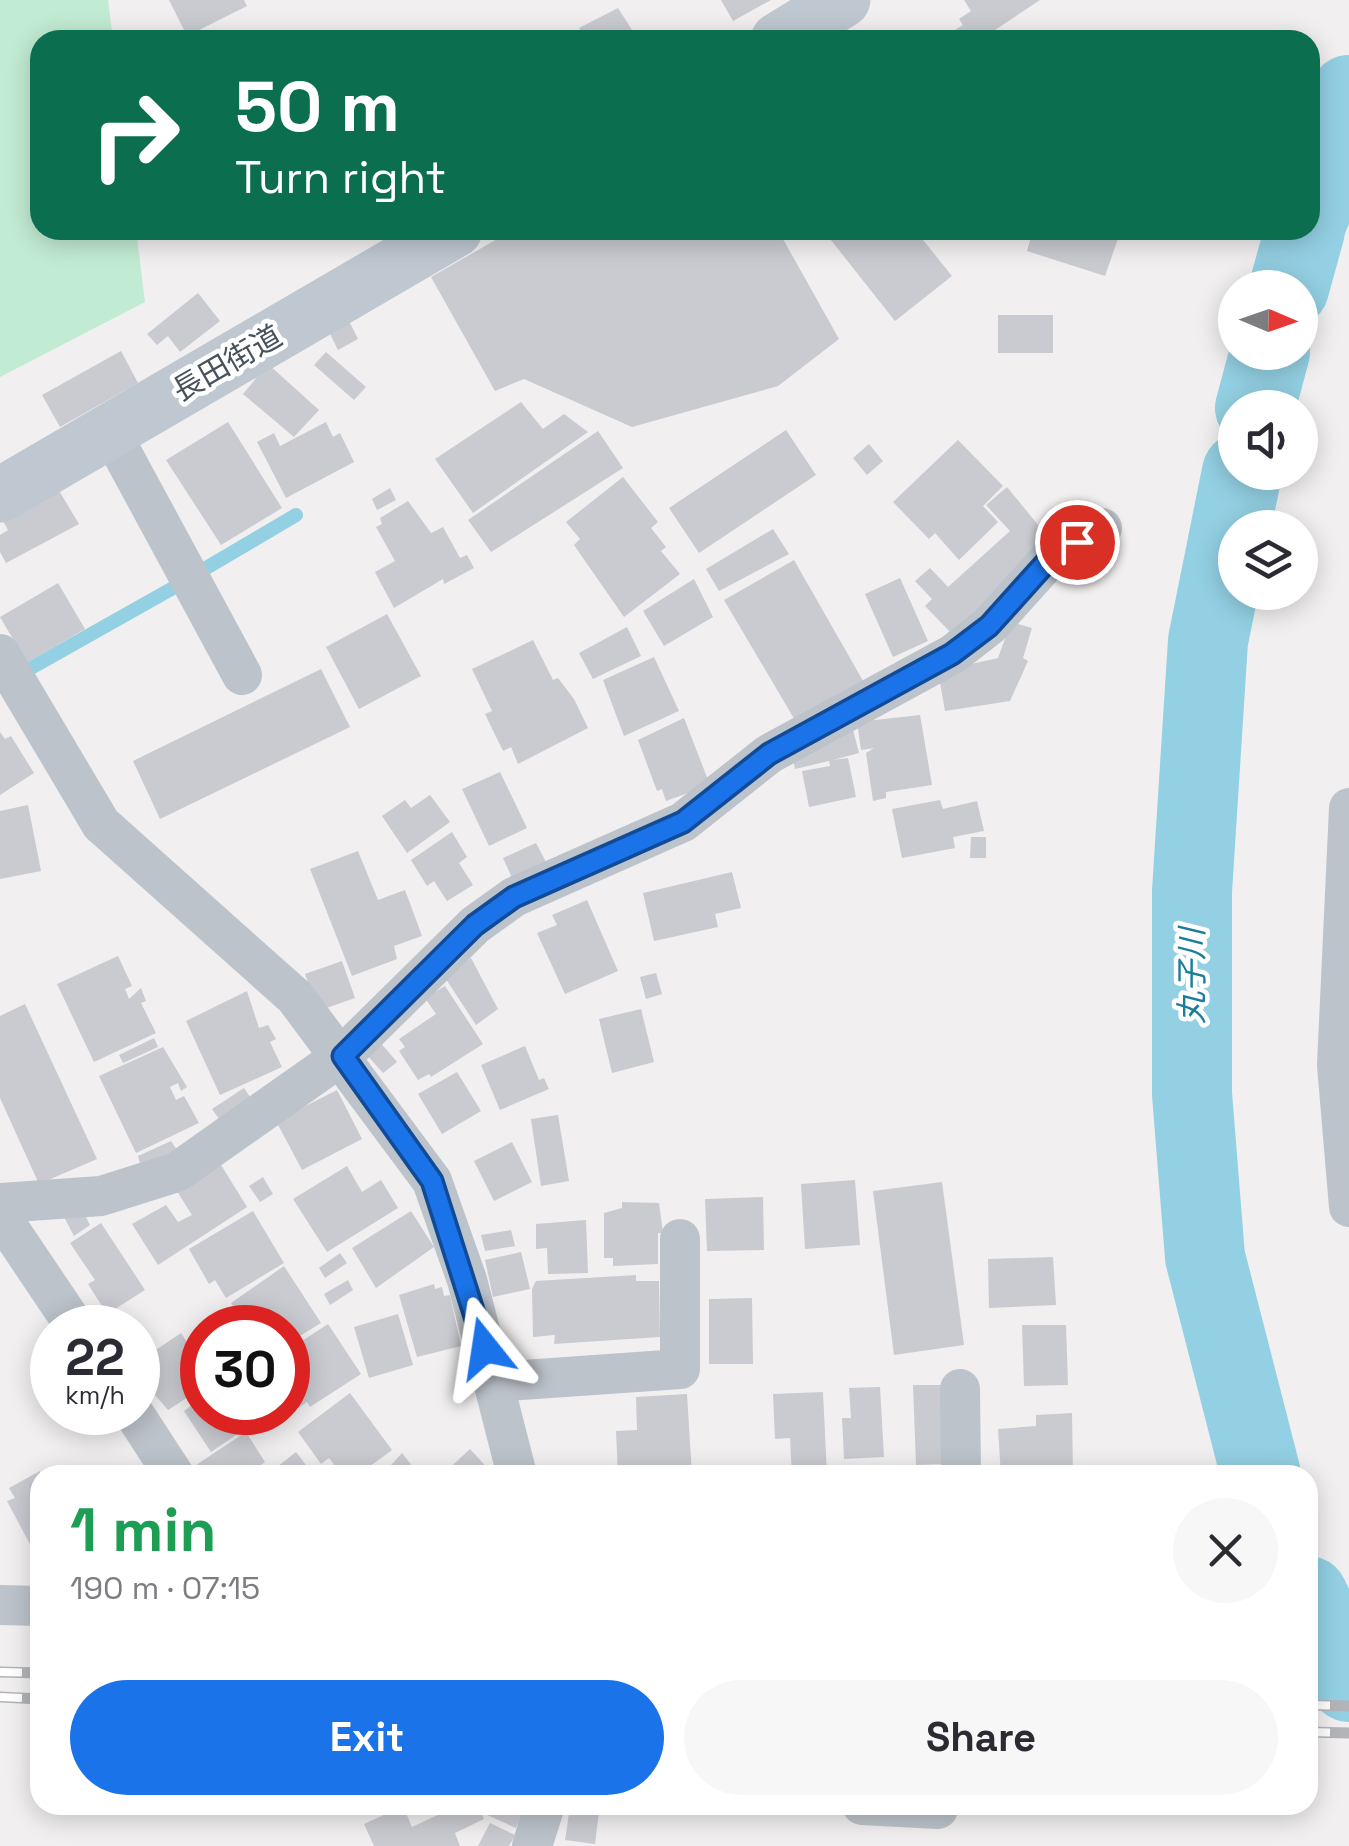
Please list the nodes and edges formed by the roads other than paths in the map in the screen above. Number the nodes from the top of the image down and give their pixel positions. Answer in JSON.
{"nodes":[{"id":1,"x":844,"y":0,"type":"edge"},
{"id":2,"x":794,"y":30,"type":"edge"},
{"id":3,"x":437,"y":240,"type":"edge"},
{"id":4,"x":110,"y":431,"type":"junction"},
{"id":5,"x":0,"y":495,"type":"edge"},
{"id":6,"x":1102,"y":528,"type":"dead end"},
{"id":7,"x":0,"y":654,"type":"edge"},
{"id":8,"x":242,"y":675,"type":"dead end"},
{"id":9,"x":1348,"y":818,"type":"edge"},
{"id":10,"x":343,"y":1056,"type":"junction"},
{"id":11,"x":1344,"y":1078,"type":"edge"},
{"id":12,"x":0,"y":1202,"type":"edge"},
{"id":13,"x":1349,"y":1207,"type":"edge"},
{"id":14,"x":0,"y":1215,"type":"edge"},
{"id":15,"x":680,"y":1239,"type":"dead end"},
{"id":16,"x":61,"y":1305,"type":"edge"},
{"id":17,"x":494,"y":1382,"type":"junction"},
{"id":18,"x":960,"y":1389,"type":"dead end"},
{"id":19,"x":147,"y":1435,"type":"edge"},
{"id":20,"x":167,"y":1465,"type":"edge"},
{"id":21,"x":515,"y":1465,"type":"edge"},
{"id":22,"x":961,"y":1465,"type":"edge"},
{"id":23,"x":0,"y":1605,"type":"edge"},
{"id":24,"x":30,"y":1606,"type":"edge"},
{"id":25,"x":542,"y":1815,"type":"edge"},
{"id":26,"x":532,"y":1846,"type":"edge"}],
"edges":[{"from":1,"to":2,"type":"main road"},
{"from":3,"to":4,"type":"main road","name":"長田街道"},
{"from":4,"to":5,"type":"main road","name":"長田街道"},
{"from":4,"to":8,"type":"street"},
{"from":6,"to":10,"type":"street"},
{"from":7,"to":10,"type":"street"},
{"from":9,"to":11,"type":"street"},
{"from":10,"to":12,"type":"street"},
{"from":10,"to":17,"type":"street"},
{"from":11,"to":13,"type":"street"},
{"from":14,"to":16,"type":"street"},
{"from":15,"to":17,"type":"street"},
{"from":17,"to":21,"type":"street"},
{"from":18,"to":22,"type":"street"},
{"from":19,"to":20,"type":"street"},
{"from":23,"to":24,"type":"street"},
{"from":25,"to":26,"type":"street"}]}
